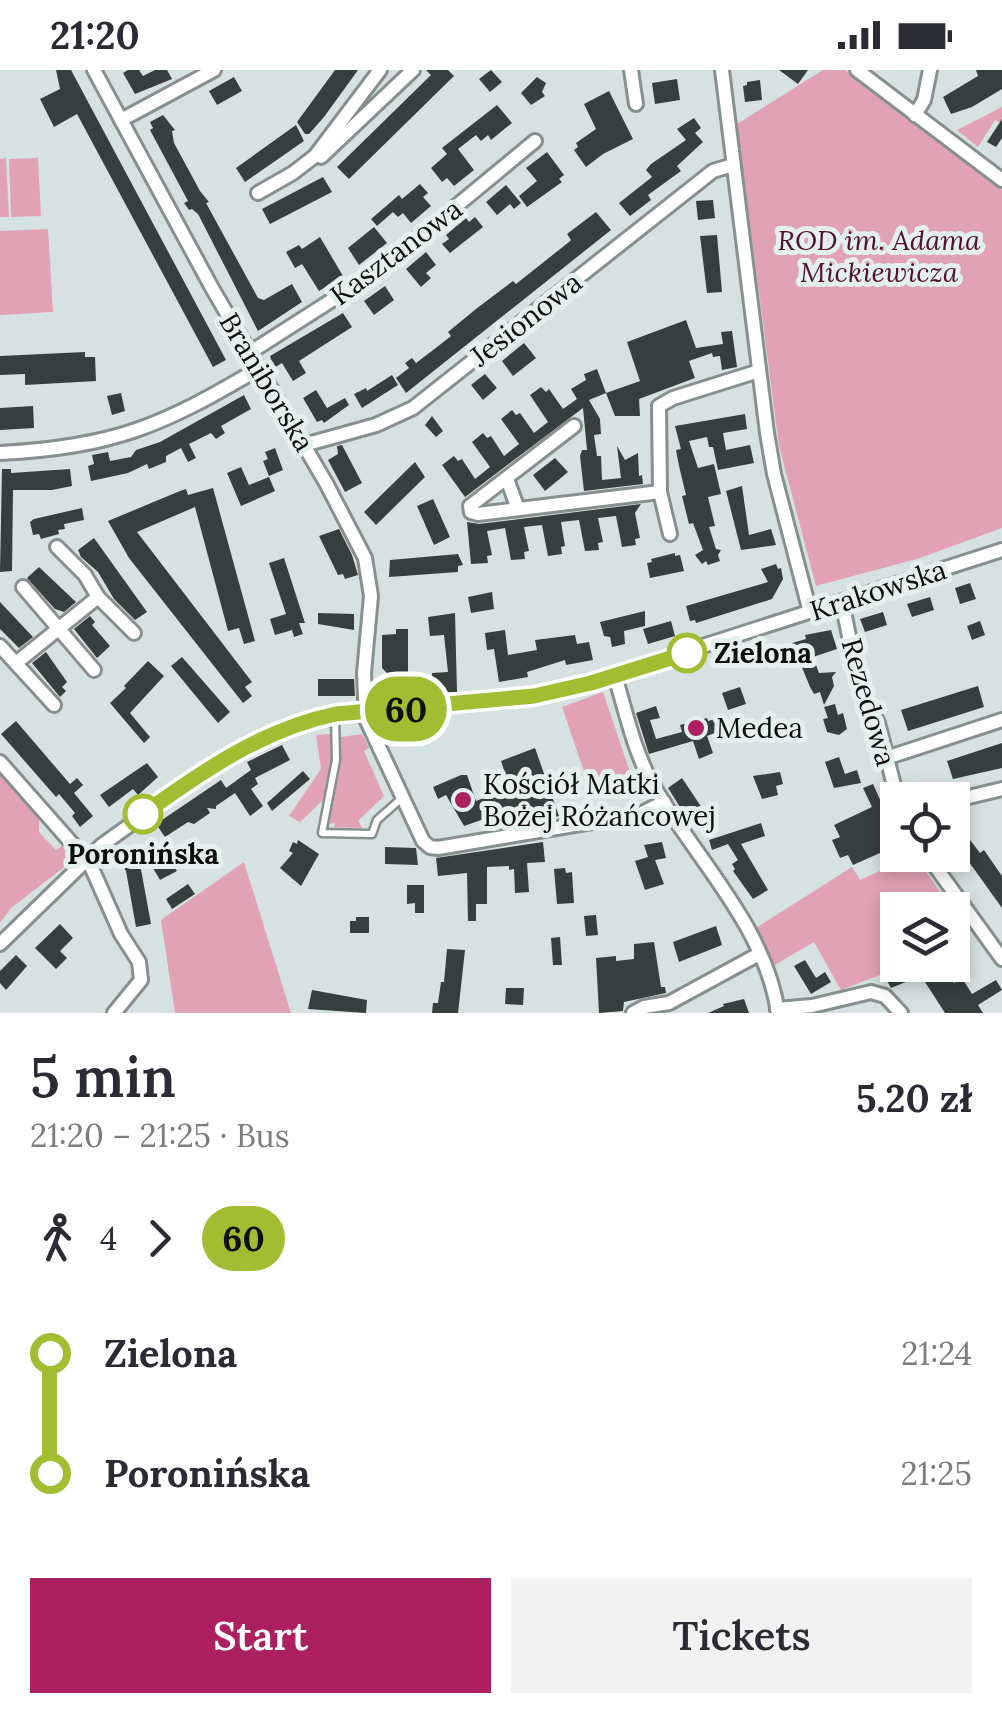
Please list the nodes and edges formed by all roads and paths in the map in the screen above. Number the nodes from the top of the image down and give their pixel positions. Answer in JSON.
{"nodes":[{"id":1,"x":94,"y":70,"type":"edge"},
{"id":2,"x":214,"y":70,"type":"edge"},
{"id":3,"x":380,"y":70,"type":"edge"},
{"id":4,"x":414,"y":70,"type":"edge"},
{"id":5,"x":631,"y":70,"type":"edge"},
{"id":6,"x":722,"y":70,"type":"edge"},
{"id":7,"x":857,"y":70,"type":"edge"},
{"id":8,"x":930,"y":70,"type":"edge"},
{"id":9,"x":636,"y":104,"type":"dead end"},
{"id":10,"x":353,"y":107,"type":"junction"},
{"id":11,"x":915,"y":115,"type":"junction"},
{"id":12,"x":365,"y":118,"type":"junction"},
{"id":13,"x":121,"y":120,"type":"junction"},
{"id":14,"x":534,"y":142,"type":"dead end"},
{"id":15,"x":733,"y":165,"type":"junction"},
{"id":16,"x":293,"y":174,"type":"junction"},
{"id":17,"x":1002,"y":180,"type":"edge"},
{"id":18,"x":258,"y":193,"type":"dead end"},
{"id":19,"x":249,"y":353,"type":"junction"},
{"id":20,"x":258,"y":369,"type":"junction"},
{"id":21,"x":759,"y":371,"type":"junction"},
{"id":22,"x":574,"y":426,"type":"dead end"},
{"id":23,"x":304,"y":446,"type":"junction"},
{"id":24,"x":0,"y":453,"type":"edge"},
{"id":25,"x":507,"y":478,"type":"junction"},
{"id":26,"x":660,"y":492,"type":"junction"},
{"id":27,"x":518,"y":509,"type":"junction"},
{"id":28,"x":670,"y":534,"type":"dead end"},
{"id":29,"x":57,"y":548,"type":"dead end"},
{"id":30,"x":1002,"y":550,"type":"edge"},
{"id":31,"x":22,"y":587,"type":"dead end"},
{"id":32,"x":98,"y":597,"type":"junction"},
{"id":33,"x":842,"y":602,"type":"junction"},
{"id":34,"x":810,"y":612,"type":"junction"},
{"id":35,"x":58,"y":630,"type":"junction"},
{"id":36,"x":134,"y":633,"type":"dead end"},
{"id":37,"x":0,"y":646,"type":"edge"},
{"id":38,"x":16,"y":663,"type":"junction"},
{"id":39,"x":94,"y":670,"type":"dead end"},
{"id":40,"x":614,"y":676,"type":"junction"},
{"id":41,"x":54,"y":705,"type":"dead end"},
{"id":42,"x":365,"y":712,"type":"junction"},
{"id":43,"x":336,"y":714,"type":"junction"},
{"id":44,"x":1002,"y":720,"type":"edge"},
{"id":45,"x":886,"y":758,"type":"junction"},
{"id":46,"x":0,"y":762,"type":"edge"},
{"id":47,"x":893,"y":782,"type":"edge"},
{"id":48,"x":1002,"y":789,"type":"edge"},
{"id":49,"x":970,"y":796,"type":"edge"},
{"id":50,"x":402,"y":798,"type":"junction"},
{"id":51,"x":664,"y":802,"type":"junction"},
{"id":52,"x":86,"y":859,"type":"junction"},
{"id":53,"x":939,"y":872,"type":"edge"},
{"id":54,"x":0,"y":944,"type":"edge"},
{"id":55,"x":753,"y":957,"type":"junction"},
{"id":56,"x":1002,"y":959,"type":"edge"},
{"id":57,"x":778,"y":1011,"type":"edge"},
{"id":58,"x":114,"y":1013,"type":"edge"},
{"id":59,"x":633,"y":1013,"type":"edge"},
{"id":60,"x":901,"y":1013,"type":"edge"}],
"edges":[{"from":1,"to":13,"type":"street","name":"Braniborska"},
{"from":2,"to":13,"type":"street"},
{"from":3,"to":10,"type":"street"},
{"from":4,"to":12,"type":"street"},
{"from":5,"to":9,"type":"street"},
{"from":6,"to":15,"type":"street"},
{"from":7,"to":11,"type":"street"},
{"from":8,"to":11,"type":"street"},
{"from":10,"to":12,"type":"street"},
{"from":10,"to":16,"type":"street"},
{"from":11,"to":17,"type":"street"},
{"from":12,"to":16,"type":"street"},
{"from":13,"to":19,"type":"street","name":"Braniborska"},
{"from":14,"to":19,"type":"street","name":"Kasztanowa"},
{"from":15,"to":21,"type":"street"},
{"from":15,"to":23,"type":"street","name":"Jesionowa"},
{"from":16,"to":18,"type":"street"},
{"from":19,"to":20,"type":"street","name":"Braniborska"},
{"from":20,"to":23,"type":"street","name":"Braniborska"},
{"from":20,"to":24,"type":"street"},
{"from":21,"to":26,"type":"street"},
{"from":21,"to":34,"type":"street"},
{"from":22,"to":25,"type":"street"},
{"from":23,"to":42,"type":"street","name":"Braniborska"},
{"from":25,"to":27,"type":"street"},
{"from":25,"to":27,"type":"street"},
{"from":26,"to":27,"type":"street"},
{"from":26,"to":28,"type":"street"},
{"from":29,"to":32,"type":"street"},
{"from":30,"to":33,"type":"street","name":"Krakowska"},
{"from":31,"to":35,"type":"street"},
{"from":32,"to":35,"type":"street"},
{"from":32,"to":36,"type":"street"},
{"from":33,"to":34,"type":"street","name":"Krakowska"},
{"from":33,"to":45,"type":"street","name":"Rezedowa"},
{"from":34,"to":40,"type":"street","name":"Krakowska"},
{"from":35,"to":38,"type":"street"},
{"from":35,"to":39,"type":"street"},
{"from":37,"to":38,"type":"street"},
{"from":38,"to":41,"type":"street"},
{"from":40,"to":42,"type":"street","name":"Krakowska"},
{"from":40,"to":51,"type":"street"},
{"from":42,"to":43,"type":"street","name":"Krakowska"},
{"from":42,"to":50,"type":"street"},
{"from":43,"to":50,"type":"lane"},
{"from":43,"to":52,"type":"street","name":"Krakowska"},
{"from":44,"to":45,"type":"street"},
{"from":45,"to":47,"type":"street","name":"Rezedowa"},
{"from":46,"to":52,"type":"street"},
{"from":48,"to":49,"type":"street"},
{"from":50,"to":51,"type":"street"},
{"from":51,"to":55,"type":"street"},
{"from":52,"to":54,"type":"street","name":"Krakowska"},
{"from":52,"to":58,"type":"street"},
{"from":53,"to":56,"type":"street"},
{"from":55,"to":57,"type":"street"},
{"from":55,"to":59,"type":"street"},
{"from":57,"to":60,"type":"street"}]}
